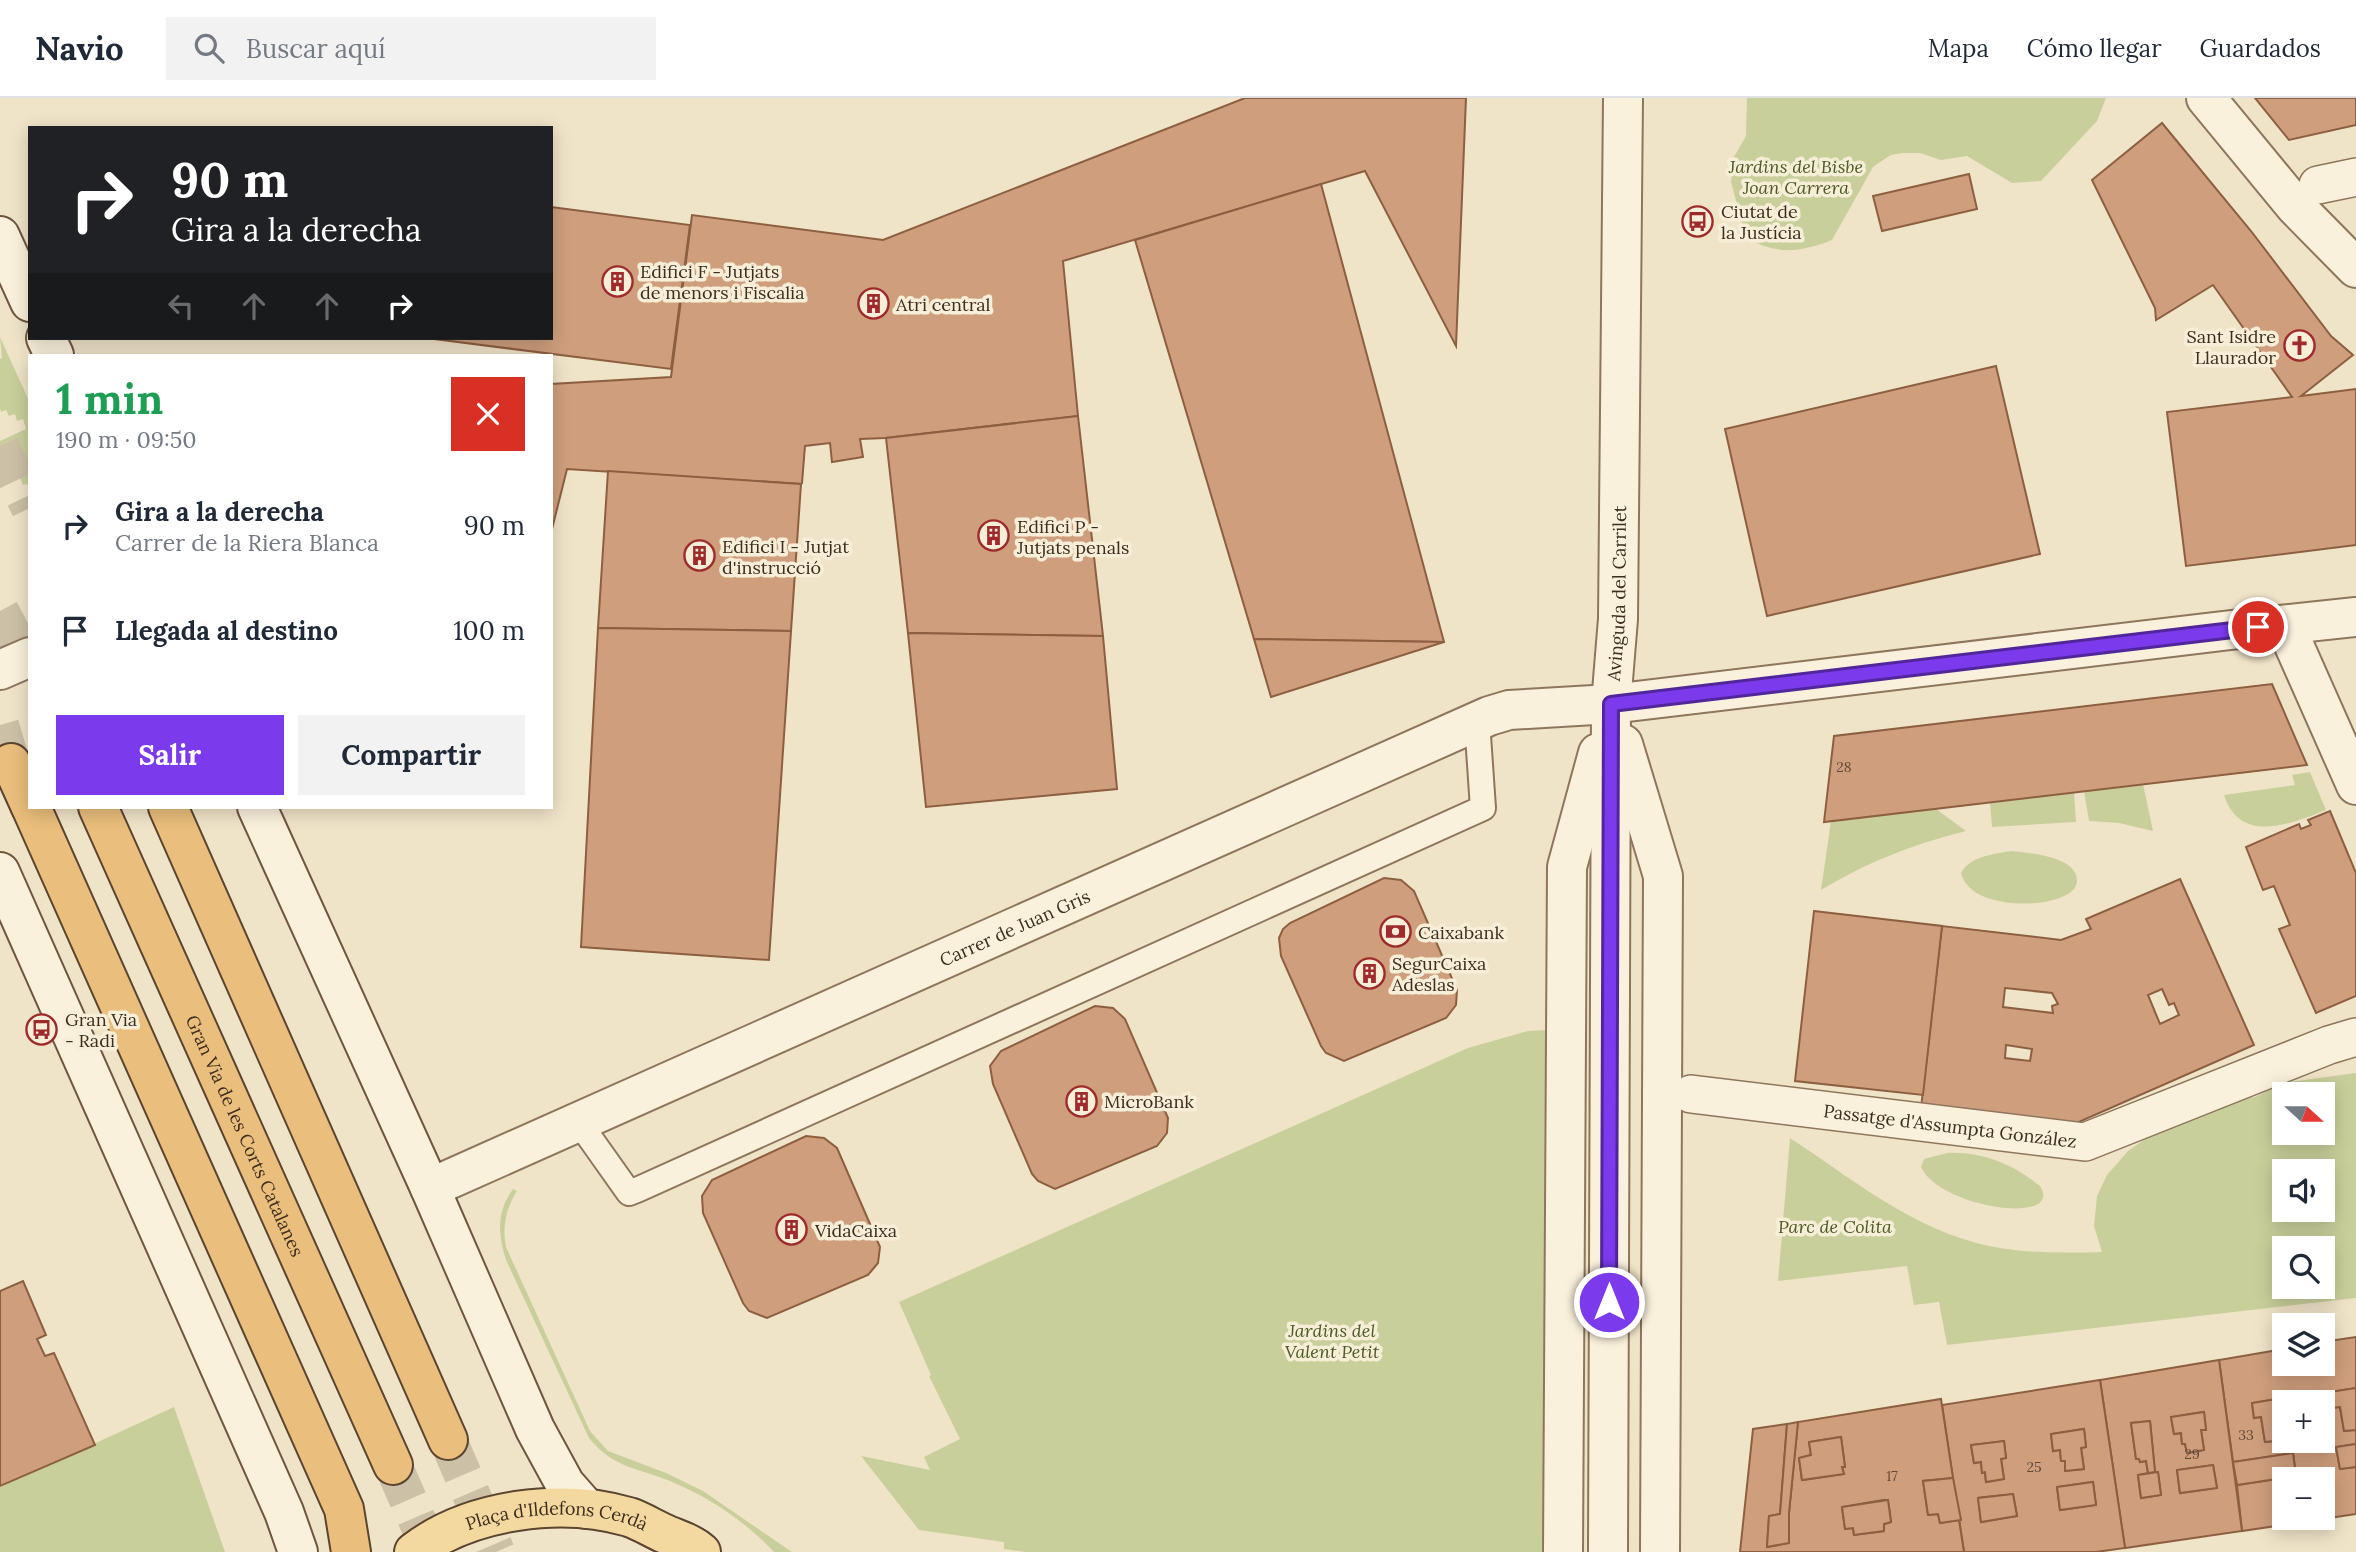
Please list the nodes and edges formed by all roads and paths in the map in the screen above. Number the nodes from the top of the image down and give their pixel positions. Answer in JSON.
{"nodes":[{"id":1,"x":1623,"y":98,"type":"edge"},
{"id":2,"x":2206,"y":98,"type":"edge"},
{"id":3,"x":2356,"y":177,"type":"edge"},
{"id":4,"x":2318,"y":185,"type":"dead end"},
{"id":5,"x":0,"y":236,"type":"edge"},
{"id":6,"x":2356,"y":268,"type":"edge"},
{"id":7,"x":28,"y":298,"type":"edge"},
{"id":8,"x":2356,"y":617,"type":"edge"},
{"id":9,"x":2285,"y":625,"type":"junction"},
{"id":10,"x":28,"y":658,"type":"edge"},
{"id":11,"x":0,"y":670,"type":"edge"},
{"id":12,"x":1611,"y":704,"type":"junction"},
{"id":13,"x":1477,"y":721,"type":"junction"},
{"id":14,"x":11,"y":763,"type":"tunnel mouth"},
{"id":15,"x":2356,"y":785,"type":"edge"},
{"id":16,"x":28,"y":801,"type":"edge"},
{"id":17,"x":31,"y":809,"type":"edge"},
{"id":18,"x":99,"y":809,"type":"edge"},
{"id":19,"x":169,"y":809,"type":"edge"},
{"id":20,"x":258,"y":809,"type":"edge"},
{"id":21,"x":0,"y":872,"type":"edge"},
{"id":22,"x":2356,"y":1037,"type":"edge"},
{"id":23,"x":1691,"y":1094,"type":"dead end"},
{"id":24,"x":578,"y":1121,"type":"junction"},
{"id":25,"x":430,"y":1188,"type":"junction"},
{"id":26,"x":448,"y":1440,"type":"tunnel mouth"},
{"id":27,"x":393,"y":1465,"type":"tunnel mouth"},
{"id":28,"x":587,"y":1509,"type":"junction"},
{"id":29,"x":298,"y":1552,"type":"edge"},
{"id":30,"x":351,"y":1552,"type":"edge"},
{"id":31,"x":414,"y":1552,"type":"edge"},
{"id":32,"x":701,"y":1552,"type":"edge"},
{"id":33,"x":1563,"y":1552,"type":"edge"},
{"id":34,"x":1608,"y":1552,"type":"edge"},
{"id":35,"x":1660,"y":1552,"type":"edge"}],
"edges":[{"from":1,"to":12,"type":"street","name":"Avinguda del Carrilet"},
{"from":2,"to":6,"type":"street"},
{"from":3,"to":4,"type":"street"},
{"from":5,"to":7,"type":"street"},
{"from":8,"to":9,"type":"street","name":"Carrer de Juan Gris"},
{"from":9,"to":12,"type":"street","name":"Carrer de Juan Gris"},
{"from":9,"to":15,"type":"street"},
{"from":10,"to":11,"type":"street"},
{"from":12,"to":13,"type":"street","name":"Carrer de Juan Gris"},
{"from":12,"to":33,"type":"street"},
{"from":12,"to":34,"type":"street","name":"Avinguda del Carrilet"},
{"from":12,"to":35,"type":"street"},
{"from":13,"to":24,"type":"street","name":"Carrer de Juan Gris"},
{"from":13,"to":24,"type":"lane"},
{"from":14,"to":16,"type":"highway"},
{"from":17,"to":30,"type":"highway"},
{"from":18,"to":27,"type":"highway","name":"Gran Via de les Corts Catalanes"},
{"from":19,"to":26,"type":"highway"},
{"from":20,"to":25,"type":"street"},
{"from":21,"to":29,"type":"street"},
{"from":22,"to":23,"type":"street","name":"Passatge d'Assumpta González"},
{"from":24,"to":25,"type":"street","name":"Carrer de Juan Gris"},
{"from":25,"to":28,"type":"street"},
{"from":28,"to":31,"type":"main road","name":"Plaça d'Ildefons Cerdà"},
{"from":28,"to":32,"type":"main road","name":"Plaça d'Ildefons Cerdà"}]}
